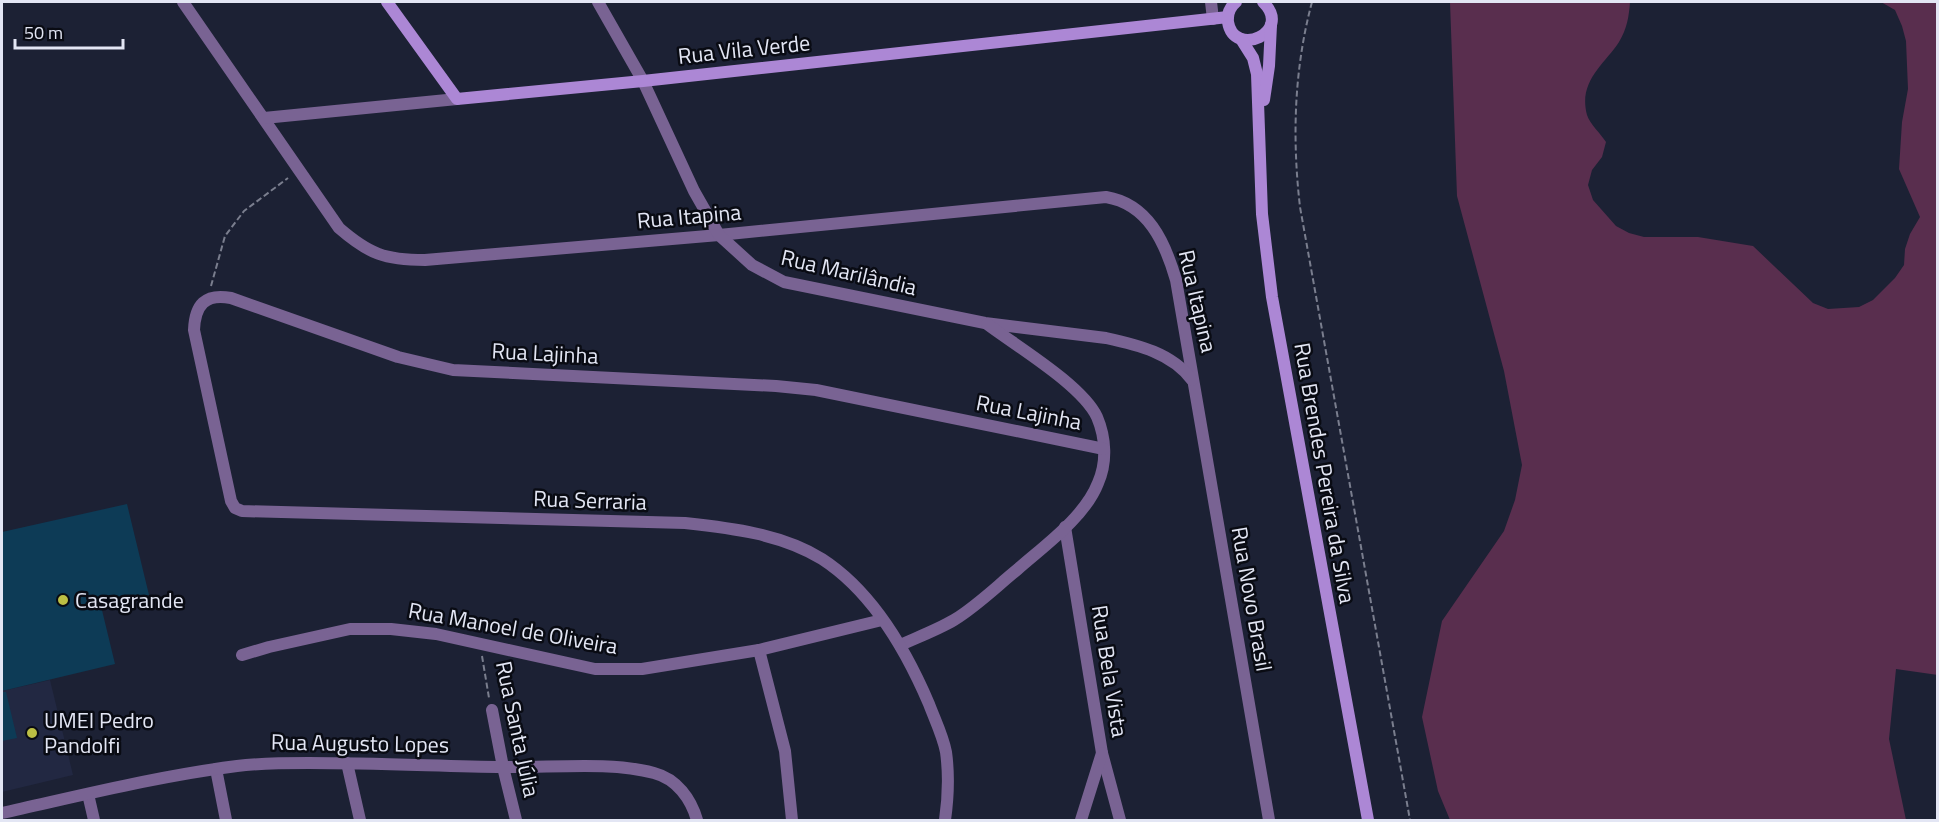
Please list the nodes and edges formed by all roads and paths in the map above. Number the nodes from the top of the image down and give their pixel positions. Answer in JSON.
{"nodes":[{"id":1,"x":183,"y":2,"type":"edge"},
{"id":2,"x":387,"y":2,"type":"edge"},
{"id":3,"x":598,"y":2,"type":"edge"},
{"id":4,"x":1211,"y":2,"type":"edge"},
{"id":5,"x":1236,"y":2,"type":"edge"},
{"id":6,"x":1263,"y":2,"type":"edge"},
{"id":7,"x":1277,"y":2,"type":"edge"},
{"id":8,"x":1312,"y":2,"type":"edge"},
{"id":9,"x":1228,"y":17,"type":"junction"},
{"id":10,"x":1213,"y":19,"type":"junction"},
{"id":11,"x":1271,"y":21,"type":"junction"},
{"id":12,"x":1241,"y":39,"type":"junction"},
{"id":13,"x":643,"y":81,"type":"junction"},
{"id":14,"x":457,"y":99,"type":"junction"},
{"id":15,"x":264,"y":118,"type":"junction"},
{"id":16,"x":1261,"y":131,"type":"junction"},
{"id":17,"x":299,"y":170,"type":"junction"},
{"id":18,"x":719,"y":235,"type":"junction"},
{"id":19,"x":206,"y":300,"type":"junction"},
{"id":20,"x":985,"y":323,"type":"junction"},
{"id":21,"x":1194,"y":384,"type":"junction"},
{"id":22,"x":1104,"y":449,"type":"junction"},
{"id":23,"x":1065,"y":527,"type":"junction"},
{"id":24,"x":882,"y":620,"type":"junction"},
{"id":25,"x":480,"y":645,"type":"junction"},
{"id":26,"x":900,"y":645,"type":"junction"},
{"id":27,"x":759,"y":650,"type":"junction"},
{"id":28,"x":242,"y":655,"type":"dead end"},
{"id":29,"x":492,"y":710,"type":"joint"},
{"id":30,"x":1101,"y":753,"type":"junction"},
{"id":31,"x":347,"y":763,"type":"junction"},
{"id":32,"x":502,"y":767,"type":"junction"},
{"id":33,"x":216,"y":769,"type":"junction"},
{"id":34,"x":88,"y":794,"type":"junction"},
{"id":35,"x":2,"y":813,"type":"edge"},
{"id":36,"x":94,"y":820,"type":"edge"},
{"id":37,"x":226,"y":820,"type":"edge"},
{"id":38,"x":360,"y":820,"type":"edge"},
{"id":39,"x":516,"y":820,"type":"edge"},
{"id":40,"x":697,"y":820,"type":"edge"},
{"id":41,"x":792,"y":820,"type":"edge"},
{"id":42,"x":945,"y":820,"type":"edge"},
{"id":43,"x":1081,"y":820,"type":"edge"},
{"id":44,"x":1120,"y":820,"type":"edge"},
{"id":45,"x":1269,"y":820,"type":"edge"},
{"id":46,"x":1368,"y":820,"type":"edge"},
{"id":47,"x":1410,"y":820,"type":"edge"}],
"edges":[{"from":1,"to":15,"type":"street","name":"Rua Itapina"},
{"from":2,"to":14,"type":"main road"},
{"from":3,"to":13,"type":"street","name":"Rua Marilândia"},
{"from":4,"to":10,"type":"street"},
{"from":5,"to":9,"type":"main road"},
{"from":6,"to":11,"type":"main road"},
{"from":7,"to":11,"type":"main road","name":"Rua Brendes Pereira da Silva"},
{"from":8,"to":47,"type":"path"},
{"from":9,"to":10,"type":"main road","name":"Rua Vila Verde"},
{"from":9,"to":12,"type":"main road","name":"Rua Brendes Pereira da Silva"},
{"from":10,"to":13,"type":"main road","name":"Rua Vila Verde"},
{"from":11,"to":12,"type":"main road"},
{"from":11,"to":16,"type":"main road","name":"Rua Brendes Pereira da Silva"},
{"from":12,"to":16,"type":"main road","name":"Rua Brendes Pereira da Silva"},
{"from":13,"to":14,"type":"main road","name":"Rua Vila Verde"},
{"from":13,"to":18,"type":"street","name":"Rua Marilândia"},
{"from":14,"to":15,"type":"street","name":"Rua Vila Verde"},
{"from":15,"to":17,"type":"street","name":"Rua Itapina"},
{"from":16,"to":46,"type":"main road","name":"Rua Brendes Pereira da Silva"},
{"from":17,"to":18,"type":"street","name":"Rua Itapina"},
{"from":17,"to":19,"type":"path"},
{"from":18,"to":20,"type":"street","name":"Rua Marilândia"},
{"from":18,"to":21,"type":"street","name":"Rua Itapina"},
{"from":19,"to":22,"type":"street","name":"Rua Lajinha"},
{"from":19,"to":24,"type":"street","name":"Rua Serraria"},
{"from":20,"to":21,"type":"street","name":"Rua Marilândia"},
{"from":20,"to":22,"type":"street"},
{"from":21,"to":45,"type":"street","name":"Rua Novo Brasil"},
{"from":22,"to":23,"type":"street"},
{"from":23,"to":26,"type":"street"},
{"from":23,"to":30,"type":"street","name":"Rua Bela Vista"},
{"from":24,"to":26,"type":"street","name":"Rua Serraria"},
{"from":24,"to":27,"type":"street","name":"Rua Manoel de Oliveira"},
{"from":25,"to":27,"type":"street","name":"Rua Manoel de Oliveira"},
{"from":25,"to":28,"type":"street","name":"Rua Manoel de Oliveira"},
{"from":25,"to":29,"type":"path","name":"Rua Santa Júlia"},
{"from":26,"to":42,"type":"street","name":"Rua Serraria"},
{"from":27,"to":41,"type":"street"},
{"from":29,"to":32,"type":"street","name":"Rua Santa Júlia"},
{"from":30,"to":43,"type":"street"},
{"from":30,"to":44,"type":"street","name":"Rua Bela Vista"},
{"from":31,"to":32,"type":"street","name":"Rua Augusto Lopes"},
{"from":31,"to":33,"type":"street","name":"Rua Augusto Lopes"},
{"from":31,"to":38,"type":"street"},
{"from":32,"to":39,"type":"street","name":"Rua Santa Júlia"},
{"from":32,"to":40,"type":"street","name":"Rua Augusto Lopes"},
{"from":33,"to":34,"type":"street","name":"Rua Augusto Lopes"},
{"from":33,"to":37,"type":"street"},
{"from":34,"to":35,"type":"street","name":"Rua Augusto Lopes"},
{"from":34,"to":36,"type":"street"}]}
